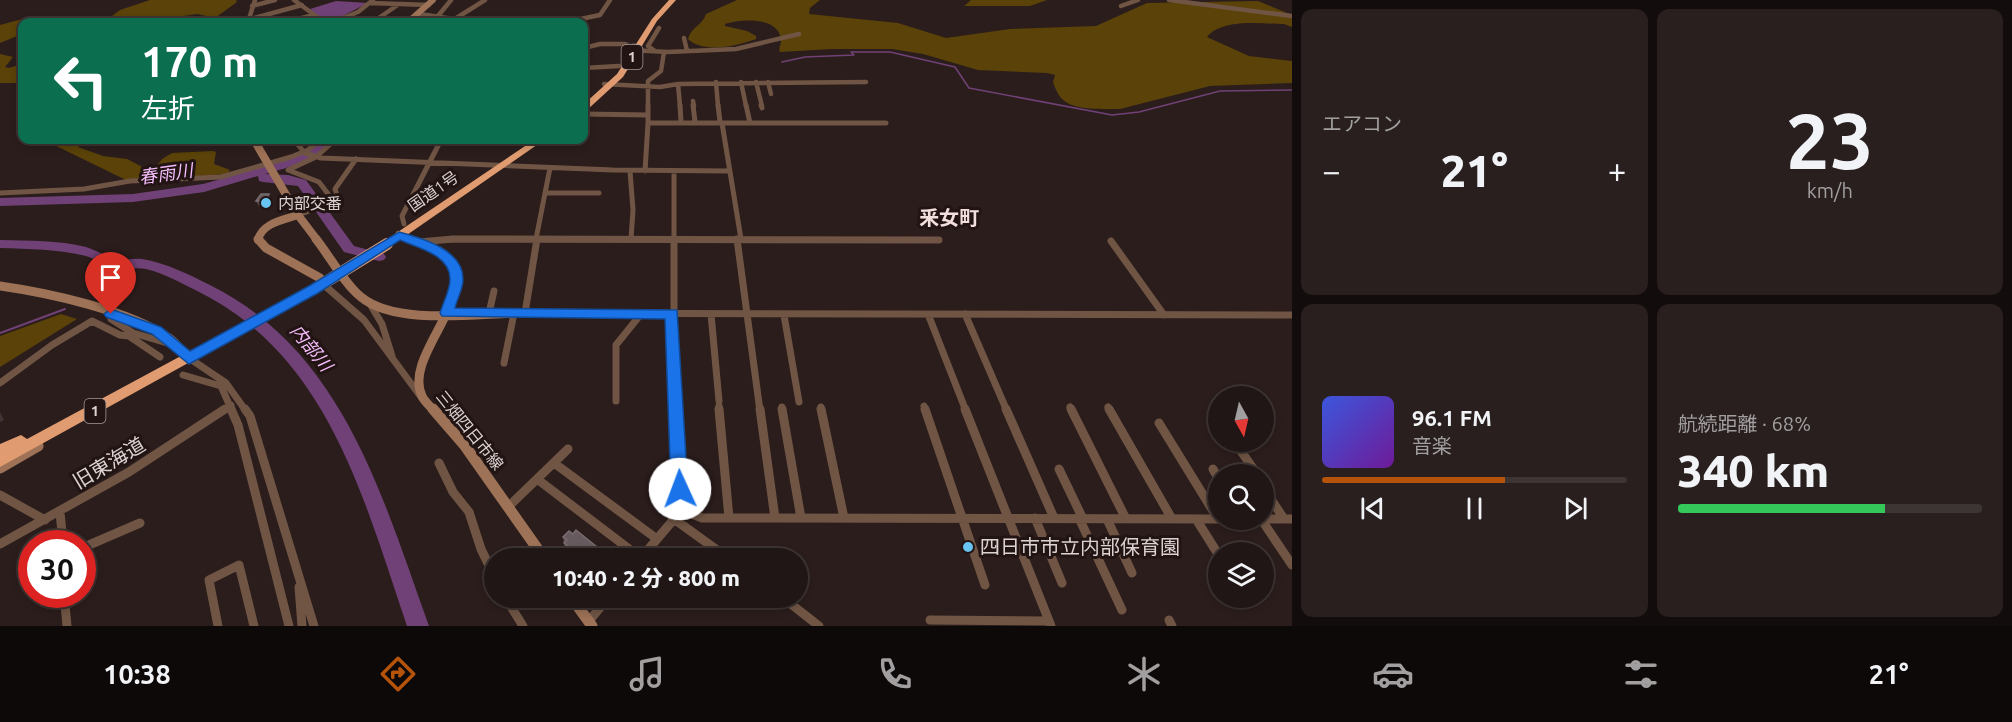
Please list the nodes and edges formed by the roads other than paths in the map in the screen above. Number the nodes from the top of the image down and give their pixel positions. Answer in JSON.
{"nodes":[{"id":1,"x":255,"y":0,"type":"edge"},
{"id":2,"x":275,"y":0,"type":"edge"},
{"id":3,"x":294,"y":0,"type":"edge"},
{"id":4,"x":451,"y":0,"type":"edge"},
{"id":5,"x":479,"y":0,"type":"edge"},
{"id":6,"x":487,"y":0,"type":"edge"},
{"id":7,"x":610,"y":0,"type":"edge"},
{"id":8,"x":666,"y":0,"type":"edge"},
{"id":9,"x":672,"y":0,"type":"edge"},
{"id":10,"x":1138,"y":0,"type":"edge"},
{"id":11,"x":1168,"y":0,"type":"edge"},
{"id":12,"x":371,"y":1,"type":"edge"},
{"id":13,"x":431,"y":2,"type":"edge"},
{"id":14,"x":399,"y":4,"type":"junction"},
{"id":15,"x":302,"y":5,"type":"junction"},
{"id":16,"x":252,"y":6,"type":"junction"},
{"id":17,"x":1121,"y":6,"type":"dead end"},
{"id":18,"x":420,"y":14,"type":"junction"},
{"id":19,"x":314,"y":15,"type":"junction"},
{"id":20,"x":438,"y":16,"type":"junction"},
{"id":21,"x":1292,"y":16,"type":"edge"},
{"id":22,"x":249,"y":18,"type":"edge"},
{"id":23,"x":258,"y":18,"type":"edge"},
{"id":24,"x":302,"y":18,"type":"edge"},
{"id":25,"x":318,"y":18,"type":"edge"},
{"id":26,"x":343,"y":18,"type":"edge"},
{"id":27,"x":379,"y":18,"type":"edge"},
{"id":28,"x":414,"y":18,"type":"edge"},
{"id":29,"x":456,"y":18,"type":"joint"},
{"id":30,"x":585,"y":18,"type":"edge"},
{"id":31,"x":659,"y":28,"type":"dead end"},
{"id":32,"x":800,"y":34,"type":"dead end"},
{"id":33,"x":684,"y":39,"type":"dead end"},
{"id":34,"x":588,"y":47,"type":"edge"},
{"id":35,"x":636,"y":47,"type":"junction"},
{"id":36,"x":687,"y":51,"type":"junction"},
{"id":37,"x":655,"y":52,"type":"junction"},
{"id":38,"x":664,"y":52,"type":"junction"},
{"id":39,"x":619,"y":66,"type":"junction"},
{"id":40,"x":588,"y":68,"type":"edge"},
{"id":41,"x":716,"y":82,"type":"junction"},
{"id":42,"x":741,"y":82,"type":"junction"},
{"id":43,"x":756,"y":82,"type":"junction"},
{"id":44,"x":768,"y":82,"type":"junction"},
{"id":45,"x":866,"y":82,"type":"dead end"},
{"id":46,"x":608,"y":84,"type":"junction"},
{"id":47,"x":678,"y":84,"type":"junction"},
{"id":48,"x":647,"y":87,"type":"junction"},
{"id":49,"x":771,"y":94,"type":"dead end"},
{"id":50,"x":588,"y":98,"type":"edge"},
{"id":51,"x":693,"y":101,"type":"dead end"},
{"id":52,"x":588,"y":104,"type":"edge"},
{"id":53,"x":762,"y":108,"type":"dead end"},
{"id":54,"x":588,"y":114,"type":"edge"},
{"id":55,"x":648,"y":115,"type":"junction"},
{"id":56,"x":681,"y":122,"type":"junction"},
{"id":57,"x":695,"y":122,"type":"junction"},
{"id":58,"x":721,"y":122,"type":"junction"},
{"id":59,"x":648,"y":123,"type":"junction"},
{"id":60,"x":750,"y":123,"type":"junction"},
{"id":61,"x":886,"y":123,"type":"dead end"},
{"id":62,"x":257,"y":144,"type":"edge"},
{"id":63,"x":297,"y":144,"type":"edge"},
{"id":64,"x":315,"y":144,"type":"edge"},
{"id":65,"x":330,"y":144,"type":"edge"},
{"id":66,"x":439,"y":144,"type":"edge"},
{"id":67,"x":523,"y":144,"type":"edge"},
{"id":68,"x":532,"y":144,"type":"edge"},
{"id":69,"x":304,"y":152,"type":"junction"},
{"id":70,"x":314,"y":157,"type":"junction"},
{"id":71,"x":356,"y":159,"type":"junction"},
{"id":72,"x":428,"y":161,"type":"junction"},
{"id":73,"x":270,"y":165,"type":"junction"},
{"id":74,"x":496,"y":166,"type":"junction"},
{"id":75,"x":550,"y":168,"type":"junction"},
{"id":76,"x":630,"y":171,"type":"junction"},
{"id":77,"x":645,"y":171,"type":"junction"},
{"id":78,"x":674,"y":171,"type":"junction"},
{"id":79,"x":730,"y":171,"type":"junction"},
{"id":80,"x":0,"y":193,"type":"edge"},
{"id":81,"x":599,"y":193,"type":"dead end"},
{"id":82,"x":545,"y":194,"type":"junction"},
{"id":83,"x":334,"y":203,"type":"junction"},
{"id":84,"x":303,"y":214,"type":"junction"},
{"id":85,"x":404,"y":224,"type":"junction"},
{"id":86,"x":399,"y":235,"type":"junction"},
{"id":87,"x":537,"y":239,"type":"junction"},
{"id":88,"x":631,"y":239,"type":"junction"},
{"id":89,"x":673,"y":239,"type":"junction"},
{"id":90,"x":739,"y":239,"type":"junction"},
{"id":91,"x":939,"y":240,"type":"dead end"},
{"id":92,"x":1111,"y":241,"type":"dead end"},
{"id":93,"x":383,"y":242,"type":"junction"},
{"id":94,"x":413,"y":242,"type":"junction"},
{"id":95,"x":320,"y":282,"type":"junction"},
{"id":96,"x":0,"y":286,"type":"edge"},
{"id":97,"x":494,"y":291,"type":"dead end"},
{"id":98,"x":370,"y":304,"type":"junction"},
{"id":99,"x":447,"y":313,"type":"junction"},
{"id":100,"x":489,"y":313,"type":"junction"},
{"id":101,"x":514,"y":313,"type":"junction"},
{"id":102,"x":525,"y":313,"type":"junction"},
{"id":103,"x":111,"y":314,"type":"junction"},
{"id":104,"x":641,"y":314,"type":"junction"},
{"id":105,"x":673,"y":314,"type":"junction"},
{"id":106,"x":711,"y":314,"type":"junction"},
{"id":107,"x":748,"y":314,"type":"junction"},
{"id":108,"x":928,"y":314,"type":"junction"},
{"id":109,"x":965,"y":314,"type":"junction"},
{"id":110,"x":784,"y":315,"type":"junction"},
{"id":111,"x":1164,"y":315,"type":"junction"},
{"id":112,"x":1292,"y":315,"type":"edge"},
{"id":113,"x":131,"y":334,"type":"junction"},
{"id":114,"x":188,"y":351,"type":"junction"},
{"id":115,"x":160,"y":357,"type":"dead end"},
{"id":116,"x":394,"y":362,"type":"junction"},
{"id":117,"x":504,"y":363,"type":"dead end"},
{"id":118,"x":183,"y":375,"type":"dead end"},
{"id":119,"x":0,"y":383,"type":"edge"},
{"id":120,"x":224,"y":384,"type":"junction"},
{"id":121,"x":615,"y":401,"type":"dead end"},
{"id":122,"x":799,"y":402,"type":"dead end"},
{"id":123,"x":427,"y":404,"type":"junction"},
{"id":124,"x":231,"y":405,"type":"junction"},
{"id":125,"x":782,"y":406,"type":"dead end"},
{"id":126,"x":924,"y":406,"type":"dead end"},
{"id":127,"x":821,"y":407,"type":"dead end"},
{"id":128,"x":1070,"y":407,"type":"dead end"},
{"id":129,"x":1108,"y":407,"type":"dead end"},
{"id":130,"x":94,"y":411,"type":"junction"},
{"id":131,"x":1159,"y":423,"type":"dead end"},
{"id":132,"x":568,"y":449,"type":"dead end"},
{"id":133,"x":0,"y":452,"type":"edge"},
{"id":134,"x":0,"y":461,"type":"edge"},
{"id":135,"x":439,"y":463,"type":"dead end"},
{"id":136,"x":554,"y":463,"type":"junction"},
{"id":137,"x":0,"y":468,"type":"edge"},
{"id":138,"x":1059,"y":469,"type":"dead end"},
{"id":139,"x":537,"y":478,"type":"junction"},
{"id":140,"x":0,"y":495,"type":"edge"},
{"id":141,"x":1274,"y":501,"type":"edge"},
{"id":142,"x":1208,"y":503,"type":"edge"},
{"id":143,"x":508,"y":507,"type":"junction"},
{"id":144,"x":682,"y":510,"type":"junction"},
{"id":145,"x":60,"y":512,"type":"junction"},
{"id":146,"x":692,"y":514,"type":"junction"},
{"id":147,"x":729,"y":518,"type":"junction"},
{"id":148,"x":775,"y":518,"type":"junction"},
{"id":149,"x":801,"y":518,"type":"junction"},
{"id":150,"x":844,"y":518,"type":"junction"},
{"id":151,"x":962,"y":518,"type":"junction"},
{"id":152,"x":1008,"y":518,"type":"junction"},
{"id":153,"x":1035,"y":518,"type":"junction"},
{"id":154,"x":1054,"y":518,"type":"junction"},
{"id":155,"x":1081,"y":518,"type":"junction"},
{"id":156,"x":1107,"y":519,"type":"junction"},
{"id":157,"x":1126,"y":519,"type":"junction"},
{"id":158,"x":1172,"y":519,"type":"junction"},
{"id":159,"x":1196,"y":519,"type":"junction"},
{"id":160,"x":1208,"y":519,"type":"edge"},
{"id":161,"x":1288,"y":519,"type":"edge"},
{"id":162,"x":45,"y":520,"type":"junction"},
{"id":163,"x":140,"y":523,"type":"dead end"},
{"id":164,"x":679,"y":523,"type":"junction"},
{"id":165,"x":62,"y":530,"type":"edge"},
{"id":166,"x":1268,"y":530,"type":"edge"},
{"id":167,"x":657,"y":539,"type":"junction"},
{"id":168,"x":96,"y":542,"type":"edge"},
{"id":169,"x":1210,"y":542,"type":"edge"},
{"id":170,"x":0,"y":544,"type":"edge"},
{"id":171,"x":537,"y":548,"type":"edge"},
{"id":172,"x":714,"y":548,"type":"edge"},
{"id":173,"x":484,"y":555,"type":"edge"},
{"id":174,"x":1292,"y":565,"type":"edge"},
{"id":175,"x":298,"y":573,"type":"junction"},
{"id":176,"x":1132,"y":573,"type":"dead end"},
{"id":177,"x":1062,"y":583,"type":"dead end"},
{"id":178,"x":985,"y":585,"type":"dead end"},
{"id":179,"x":65,"y":608,"type":"edge"},
{"id":180,"x":512,"y":608,"type":"edge"},
{"id":181,"x":579,"y":608,"type":"edge"},
{"id":182,"x":601,"y":608,"type":"edge"},
{"id":183,"x":796,"y":608,"type":"edge"},
{"id":184,"x":1122,"y":610,"type":"dead end"},
{"id":185,"x":930,"y":620,"type":"dead end"},
{"id":186,"x":1050,"y":623,"type":"edge"},
{"id":187,"x":590,"y":624,"type":"edge"},
{"id":188,"x":67,"y":626,"type":"edge"},
{"id":189,"x":218,"y":626,"type":"edge"},
{"id":190,"x":254,"y":626,"type":"edge"},
{"id":191,"x":289,"y":626,"type":"edge"},
{"id":192,"x":302,"y":626,"type":"edge"},
{"id":193,"x":314,"y":626,"type":"edge"},
{"id":194,"x":523,"y":626,"type":"edge"},
{"id":195,"x":819,"y":626,"type":"edge"}],
"edges":[{"from":1,"to":16,"type":"street"},
{"from":2,"to":16,"type":"street"},
{"from":3,"to":15,"type":"street"},
{"from":4,"to":20,"type":"street"},
{"from":5,"to":6,"type":"street"},
{"from":6,"to":29,"type":"street"},
{"from":7,"to":30,"type":"street"},
{"from":8,"to":35,"type":"highway","number":"1"},
{"from":9,"to":35,"type":"highway","number":"1"},
{"from":10,"to":17,"type":"street"},
{"from":11,"to":21,"type":"street"},
{"from":12,"to":14,"type":"street"},
{"from":12,"to":26,"type":"street"},
{"from":13,"to":14,"type":"street"},
{"from":13,"to":18,"type":"main road"},
{"from":14,"to":27,"type":"street"},
{"from":15,"to":19,"type":"street"},
{"from":15,"to":23,"type":"street"},
{"from":16,"to":22,"type":"street"},
{"from":18,"to":20,"type":"street"},
{"from":18,"to":28,"type":"main road"},
{"from":19,"to":24,"type":"street"},
{"from":19,"to":25,"type":"street"},
{"from":20,"to":29,"type":"street"},
{"from":31,"to":35,"type":"street"},
{"from":32,"to":36,"type":"street"},
{"from":33,"to":36,"type":"street"},
{"from":34,"to":35,"type":"street"},
{"from":35,"to":37,"type":"street"},
{"from":35,"to":37,"type":"street"},
{"from":35,"to":39,"type":"highway","number":"1"},
{"from":35,"to":46,"type":"highway","number":"1"},
{"from":36,"to":38,"type":"street"},
{"from":37,"to":38,"type":"street"},
{"from":38,"to":48,"type":"street"},
{"from":39,"to":40,"type":"street"},
{"from":39,"to":46,"type":"highway","number":"1"},
{"from":41,"to":42,"type":"street"},
{"from":41,"to":47,"type":"street"},
{"from":41,"to":58,"type":"street"},
{"from":42,"to":43,"type":"street"},
{"from":42,"to":60,"type":"street"},
{"from":43,"to":44,"type":"street"},
{"from":43,"to":53,"type":"street"},
{"from":44,"to":45,"type":"street"},
{"from":44,"to":49,"type":"street"},
{"from":46,"to":48,"type":"street"},
{"from":46,"to":50,"type":"highway","number":"1"},
{"from":46,"to":52,"type":"highway","number":"1"},
{"from":47,"to":48,"type":"street"},
{"from":47,"to":56,"type":"street"},
{"from":48,"to":55,"type":"street"},
{"from":51,"to":57,"type":"street"},
{"from":54,"to":55,"type":"street"},
{"from":55,"to":59,"type":"street"},
{"from":56,"to":57,"type":"street"},
{"from":56,"to":59,"type":"street"},
{"from":57,"to":58,"type":"street"},
{"from":58,"to":60,"type":"street"},
{"from":58,"to":79,"type":"street"},
{"from":59,"to":77,"type":"street"},
{"from":60,"to":61,"type":"street"},
{"from":62,"to":73,"type":"main road"},
{"from":63,"to":69,"type":"street"},
{"from":64,"to":69,"type":"street"},
{"from":65,"to":70,"type":"street"},
{"from":66,"to":72,"type":"street"},
{"from":67,"to":74,"type":"highway","name":"国道1号","number":"1"},
{"from":68,"to":74,"type":"highway","name":"国道1号","number":"1"},
{"from":69,"to":70,"type":"street"},
{"from":69,"to":73,"type":"street"},
{"from":70,"to":71,"type":"street"},
{"from":70,"to":83,"type":"street"},
{"from":71,"to":72,"type":"street"},
{"from":71,"to":83,"type":"street"},
{"from":72,"to":74,"type":"street"},
{"from":72,"to":85,"type":"street"},
{"from":73,"to":80,"type":"street"},
{"from":73,"to":84,"type":"main road"},
{"from":74,"to":75,"type":"street"},
{"from":74,"to":85,"type":"highway","name":"国道1号","number":"1"},
{"from":74,"to":86,"type":"highway","name":"国道1号","number":"1"},
{"from":75,"to":76,"type":"street"},
{"from":75,"to":82,"type":"street"},
{"from":76,"to":77,"type":"street"},
{"from":76,"to":88,"type":"street"},
{"from":77,"to":78,"type":"street"},
{"from":78,"to":79,"type":"street"},
{"from":78,"to":89,"type":"street"},
{"from":79,"to":90,"type":"street"},
{"from":81,"to":82,"type":"street"},
{"from":82,"to":87,"type":"street"},
{"from":83,"to":84,"type":"street"},
{"from":84,"to":95,"type":"main road"},
{"from":84,"to":98,"type":"main road"},
{"from":85,"to":93,"type":"highway","name":"国道1号","number":"1"},
{"from":86,"to":93,"type":"highway","name":"国道1号","number":"1"},
{"from":86,"to":94,"type":"main road","name":"三畑四日市線"},
{"from":87,"to":88,"type":"street"},
{"from":87,"to":94,"type":"street"},
{"from":87,"to":102,"type":"street"},
{"from":88,"to":89,"type":"street"},
{"from":89,"to":90,"type":"street"},
{"from":89,"to":105,"type":"street"},
{"from":90,"to":91,"type":"street"},
{"from":90,"to":107,"type":"street"},
{"from":92,"to":111,"type":"street"},
{"from":93,"to":95,"type":"highway","name":"国道1号","number":"1","bridge":true},
{"from":94,"to":99,"type":"main road","name":"三畑四日市線"},
{"from":95,"to":114,"type":"highway","name":"国道1号","number":"1"},
{"from":95,"to":116,"type":"street"},
{"from":96,"to":103,"type":"main road"},
{"from":97,"to":100,"type":"street"},
{"from":98,"to":99,"type":"main road"},
{"from":98,"to":116,"type":"street"},
{"from":99,"to":100,"type":"main road"},
{"from":99,"to":123,"type":"main road","name":"三畑四日市線"},
{"from":100,"to":101,"type":"main road"},
{"from":101,"to":102,"type":"street"},
{"from":101,"to":117,"type":"street"},
{"from":102,"to":104,"type":"street"},
{"from":103,"to":113,"type":"street"},
{"from":103,"to":114,"type":"main road"},
{"from":104,"to":105,"type":"street"},
{"from":104,"to":121,"type":"street"},
{"from":105,"to":106,"type":"street"},
{"from":105,"to":144,"type":"street"},
{"from":106,"to":107,"type":"street"},
{"from":106,"to":147,"type":"street"},
{"from":107,"to":110,"type":"street"},
{"from":107,"to":148,"type":"street"},
{"from":108,"to":109,"type":"street"},
{"from":108,"to":110,"type":"street"},
{"from":108,"to":152,"type":"street"},
{"from":109,"to":111,"type":"street"},
{"from":109,"to":154,"type":"street"},
{"from":110,"to":122,"type":"street"},
{"from":111,"to":112,"type":"street"},
{"from":113,"to":114,"type":"street"},
{"from":113,"to":115,"type":"street"},
{"from":113,"to":119,"type":"street"},
{"from":114,"to":120,"type":"street"},
{"from":114,"to":130,"type":"highway","name":"国道1号","number":"1"},
{"from":114,"to":133,"type":"highway","name":"国道1号","number":"1"},
{"from":116,"to":123,"type":"street"},
{"from":118,"to":120,"type":"street"},
{"from":120,"to":124,"type":"street"},
{"from":120,"to":175,"type":"street"},
{"from":123,"to":143,"type":"main road","name":"三畑四日市線"},
{"from":124,"to":145,"type":"street","name":"旧東海道"},
{"from":124,"to":191,"type":"street"},
{"from":125,"to":149,"type":"street"},
{"from":126,"to":151,"type":"street"},
{"from":127,"to":150,"type":"street"},
{"from":128,"to":157,"type":"street"},
{"from":129,"to":158,"type":"street"},
{"from":130,"to":134,"type":"highway","name":"国道1号","number":"1"},
{"from":130,"to":137,"type":"main road"},
{"from":131,"to":142,"type":"street"},
{"from":132,"to":136,"type":"street"},
{"from":135,"to":173,"type":"street"},
{"from":136,"to":139,"type":"street"},
{"from":136,"to":167,"type":"street"},
{"from":138,"to":155,"type":"street"},
{"from":139,"to":143,"type":"street"},
{"from":139,"to":167,"type":"street"},
{"from":140,"to":162,"type":"street"},
{"from":141,"to":161,"type":"street"},
{"from":143,"to":171,"type":"main road","name":"三畑四日市線"},
{"from":144,"to":146,"type":"street"},
{"from":144,"to":164,"type":"street"},
{"from":145,"to":162,"type":"street","name":"旧東海道"},
{"from":145,"to":165,"type":"street"},
{"from":146,"to":147,"type":"street"},
{"from":146,"to":164,"type":"street"},
{"from":147,"to":148,"type":"street"},
{"from":148,"to":149,"type":"street"},
{"from":149,"to":150,"type":"street"},
{"from":150,"to":151,"type":"street"},
{"from":151,"to":152,"type":"street"},
{"from":151,"to":178,"type":"street"},
{"from":152,"to":153,"type":"street"},
{"from":152,"to":186,"type":"street"},
{"from":153,"to":154,"type":"street"},
{"from":153,"to":177,"type":"street"},
{"from":154,"to":155,"type":"street"},
{"from":155,"to":156,"type":"street"},
{"from":155,"to":184,"type":"street"},
{"from":156,"to":157,"type":"street"},
{"from":156,"to":176,"type":"street"},
{"from":157,"to":158,"type":"street"},
{"from":158,"to":159,"type":"street"},
{"from":159,"to":160,"type":"street"},
{"from":159,"to":169,"type":"street"},
{"from":162,"to":170,"type":"street","name":"旧東海道"},
{"from":163,"to":168,"type":"street"},
{"from":164,"to":167,"type":"street"},
{"from":164,"to":172,"type":"street"},
{"from":166,"to":174,"type":"street"},
{"from":175,"to":192,"type":"street"},
{"from":175,"to":193,"type":"street"},
{"from":179,"to":188,"type":"street"},
{"from":180,"to":194,"type":"street"},
{"from":181,"to":187,"type":"main road"},
{"from":182,"to":187,"type":"street"},
{"from":183,"to":195,"type":"street"},
{"from":185,"to":186,"type":"street"},
{"from":189,"to":190,"type":"street"}]}
